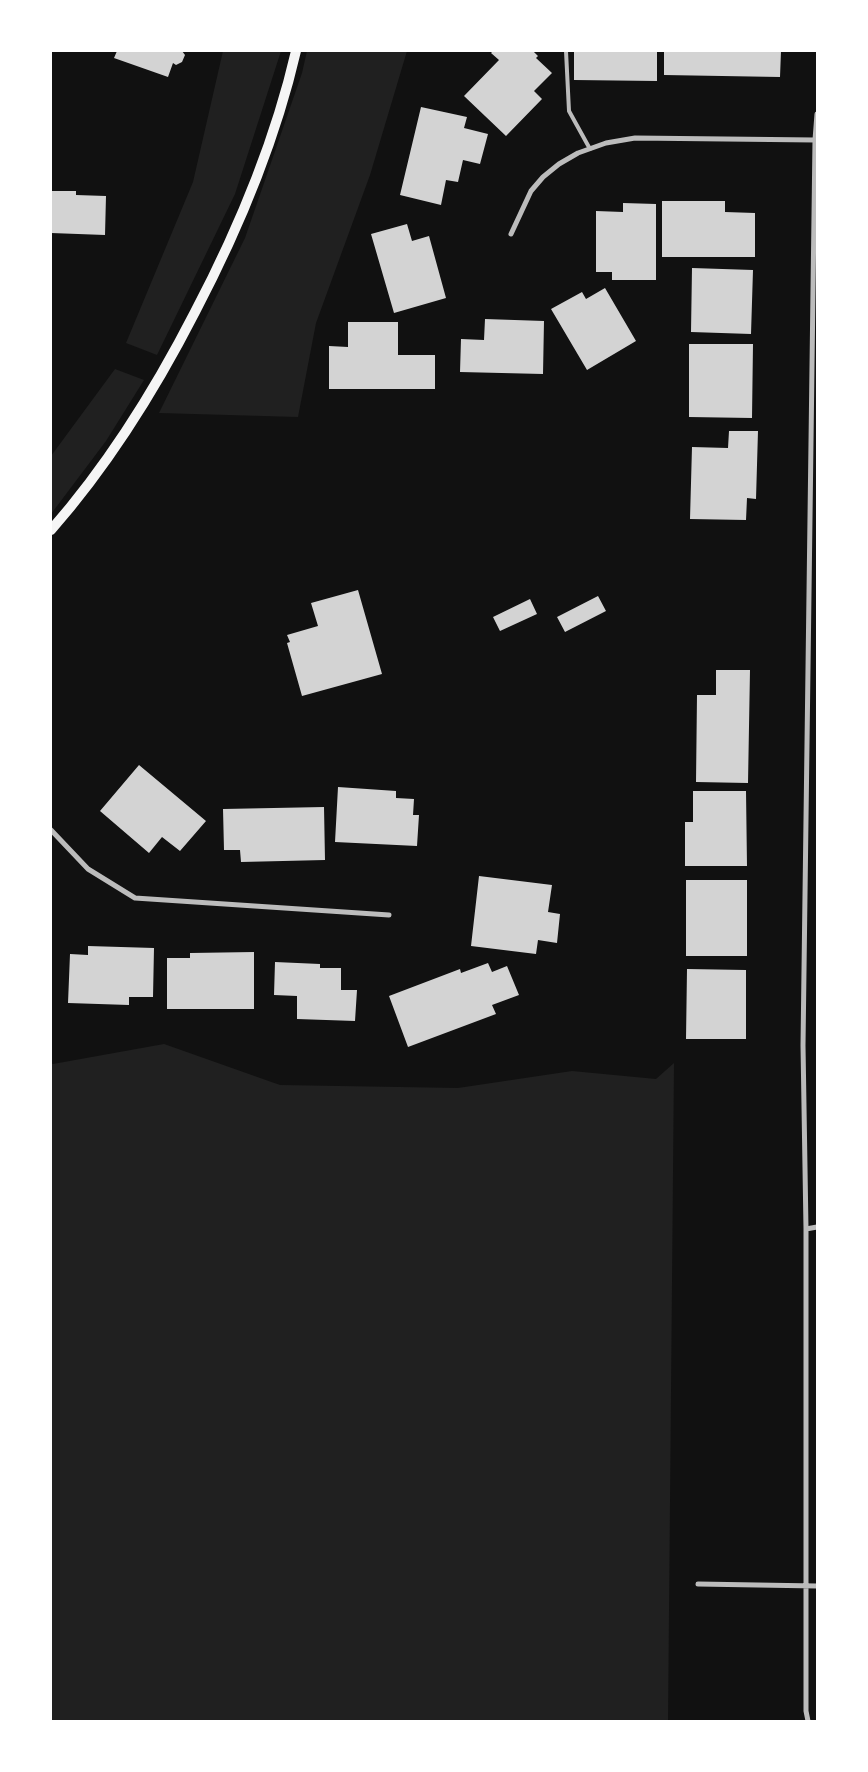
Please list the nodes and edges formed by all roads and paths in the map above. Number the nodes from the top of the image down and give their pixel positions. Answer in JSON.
{"nodes":[{"id":1,"x":296,"y":51,"type":"edge"},
{"id":2,"x":566,"y":51,"type":"edge"},
{"id":3,"x":817,"y":114,"type":"edge"},
{"id":4,"x":814,"y":140,"type":"junction"},
{"id":5,"x":590,"y":149,"type":"junction"},
{"id":6,"x":511,"y":234,"type":"dead end"},
{"id":7,"x":51,"y":530,"type":"edge"},
{"id":8,"x":51,"y":830,"type":"edge"},
{"id":9,"x":389,"y":916,"type":"dead end"},
{"id":10,"x":817,"y":1227,"type":"edge"},
{"id":11,"x":806,"y":1229,"type":"junction"},
{"id":12,"x":698,"y":1584,"type":"dead end"},
{"id":13,"x":805,"y":1586,"type":"junction"},
{"id":14,"x":817,"y":1586,"type":"edge"},
{"id":15,"x":808,"y":1721,"type":"edge"}],
"edges":[{"from":1,"to":7,"type":"main road"},
{"from":2,"to":5,"type":"lane"},
{"from":3,"to":4,"type":"street"},
{"from":4,"to":5,"type":"street"},
{"from":4,"to":11,"type":"street"},
{"from":5,"to":6,"type":"street"},
{"from":8,"to":9,"type":"street"},
{"from":10,"to":11,"type":"street"},
{"from":11,"to":13,"type":"street"},
{"from":12,"to":13,"type":"street"},
{"from":13,"to":14,"type":"street"},
{"from":13,"to":15,"type":"street"}]}
